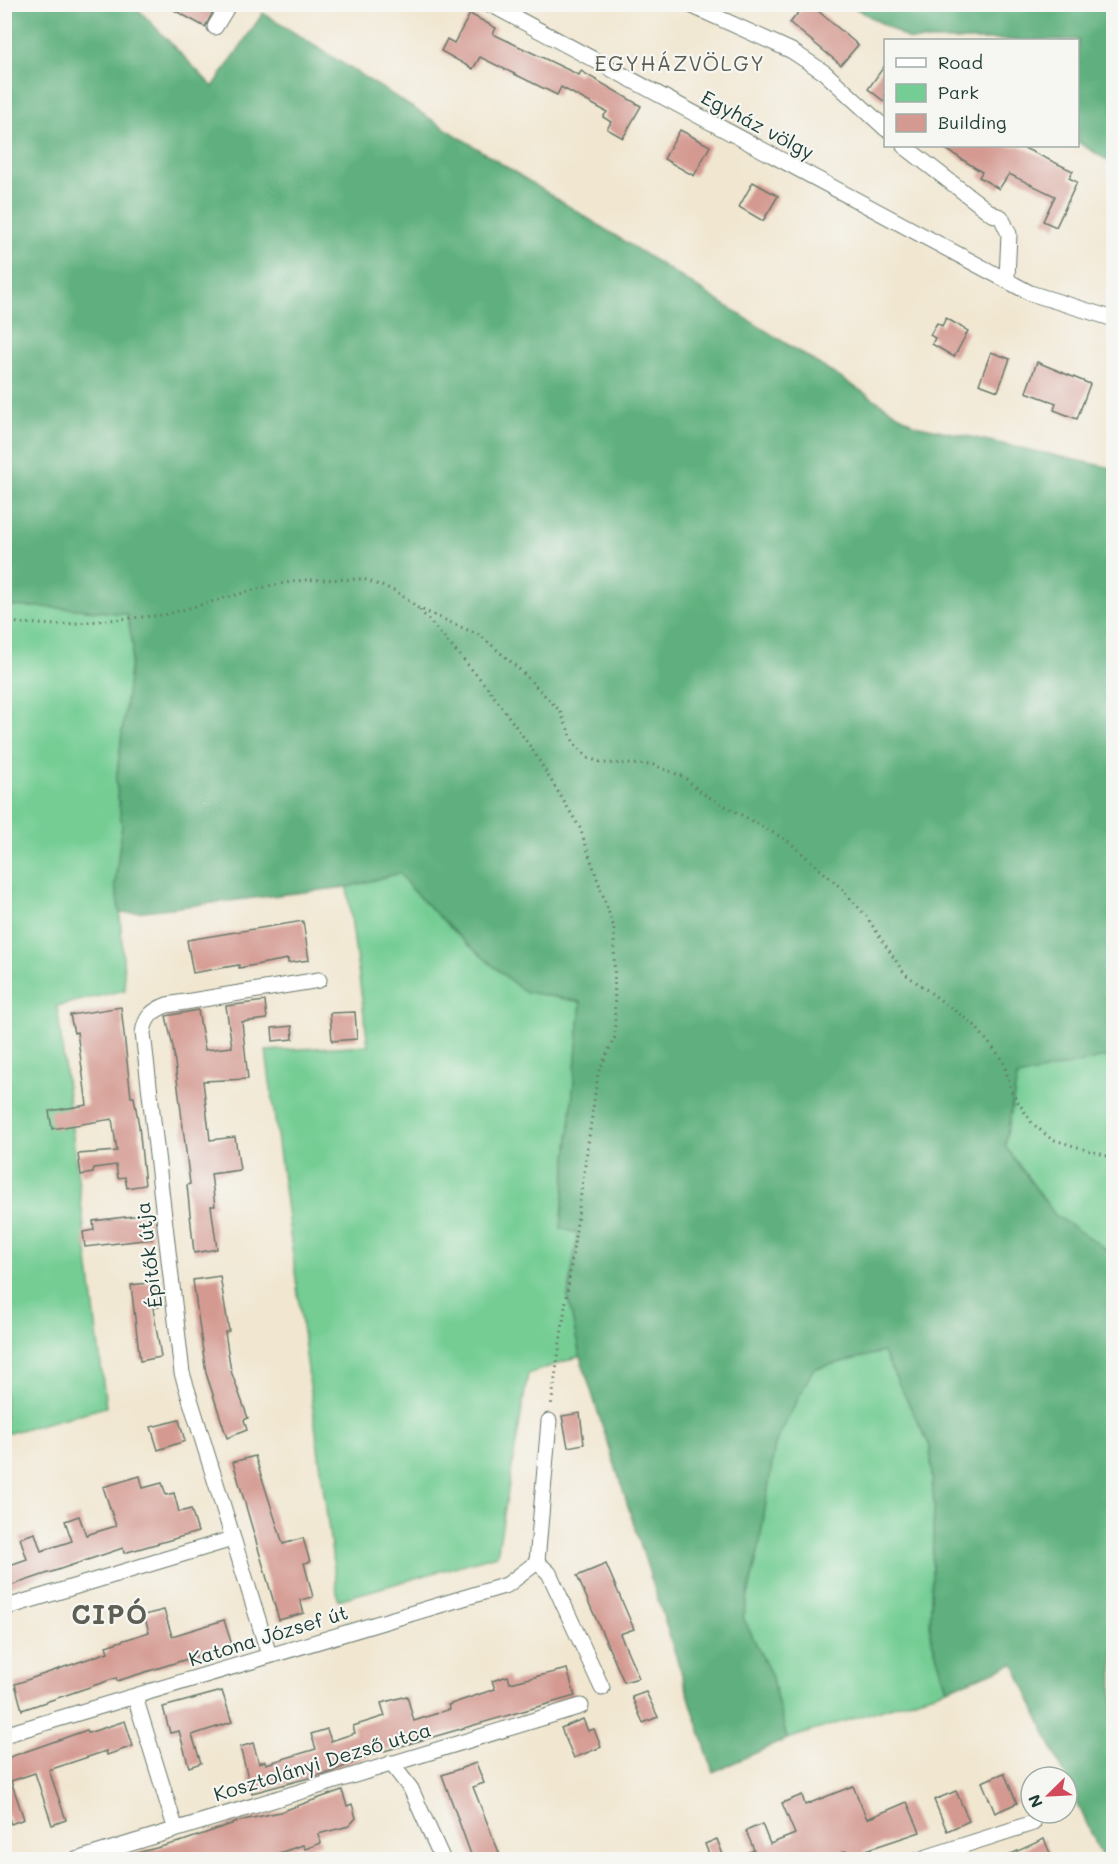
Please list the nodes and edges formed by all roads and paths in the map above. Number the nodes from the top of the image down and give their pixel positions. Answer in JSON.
{"nodes":[{"id":1,"x":228,"y":4,"type":"edge"},
{"id":2,"x":490,"y":4,"type":"edge"},
{"id":3,"x":688,"y":4,"type":"edge"},
{"id":4,"x":215,"y":27,"type":"dead end"},
{"id":5,"x":884,"y":128,"type":"edge"},
{"id":6,"x":905,"y":147,"type":"edge"},
{"id":7,"x":1007,"y":278,"type":"junction"},
{"id":8,"x":1113,"y":319,"type":"edge"},
{"id":9,"x":418,"y":608,"type":"junction"},
{"id":10,"x":4,"y":622,"type":"edge"},
{"id":11,"x":319,"y":980,"type":"dead end"},
{"id":12,"x":1113,"y":1158,"type":"edge"},
{"id":13,"x":549,"y":1421,"type":"joint"},
{"id":14,"x":232,"y":1539,"type":"junction"},
{"id":15,"x":537,"y":1562,"type":"junction"},
{"id":16,"x":4,"y":1608,"type":"edge"},
{"id":17,"x":268,"y":1655,"type":"junction"},
{"id":18,"x":602,"y":1688,"type":"dead end"},
{"id":19,"x":135,"y":1697,"type":"junction"},
{"id":20,"x":581,"y":1706,"type":"dead end"},
{"id":21,"x":4,"y":1735,"type":"edge"},
{"id":22,"x":391,"y":1763,"type":"junction"},
{"id":23,"x":1026,"y":1825,"type":"edge"},
{"id":24,"x":175,"y":1827,"type":"junction"},
{"id":25,"x":75,"y":1860,"type":"edge"},
{"id":26,"x":443,"y":1860,"type":"edge"},
{"id":27,"x":918,"y":1860,"type":"edge"}],
"edges":[{"from":1,"to":4,"type":"street"},
{"from":2,"to":7,"type":"street","name":"Egyház völgy"},
{"from":3,"to":5,"type":"street"},
{"from":6,"to":7,"type":"street"},
{"from":7,"to":8,"type":"street","name":"Egyház völgy"},
{"from":9,"to":10,"type":"path"},
{"from":9,"to":12,"type":"path"},
{"from":9,"to":13,"type":"path"},
{"from":11,"to":14,"type":"street","name":"Építők útja"},
{"from":13,"to":15,"type":"street"},
{"from":14,"to":16,"type":"street"},
{"from":14,"to":17,"type":"street","name":"Építők útja"},
{"from":15,"to":17,"type":"street","name":"Katona József út"},
{"from":15,"to":18,"type":"street"},
{"from":17,"to":19,"type":"street","name":"Katona József út"},
{"from":19,"to":21,"type":"street","name":"Katona József út"},
{"from":19,"to":24,"type":"street"},
{"from":20,"to":22,"type":"street","name":"Kosztolányi Dezső utca"},
{"from":22,"to":24,"type":"street","name":"Kosztolányi Dezső utca"},
{"from":22,"to":26,"type":"street"},
{"from":23,"to":27,"type":"street"},
{"from":24,"to":25,"type":"street","name":"Kosztolányi Dezső utca"}]}
